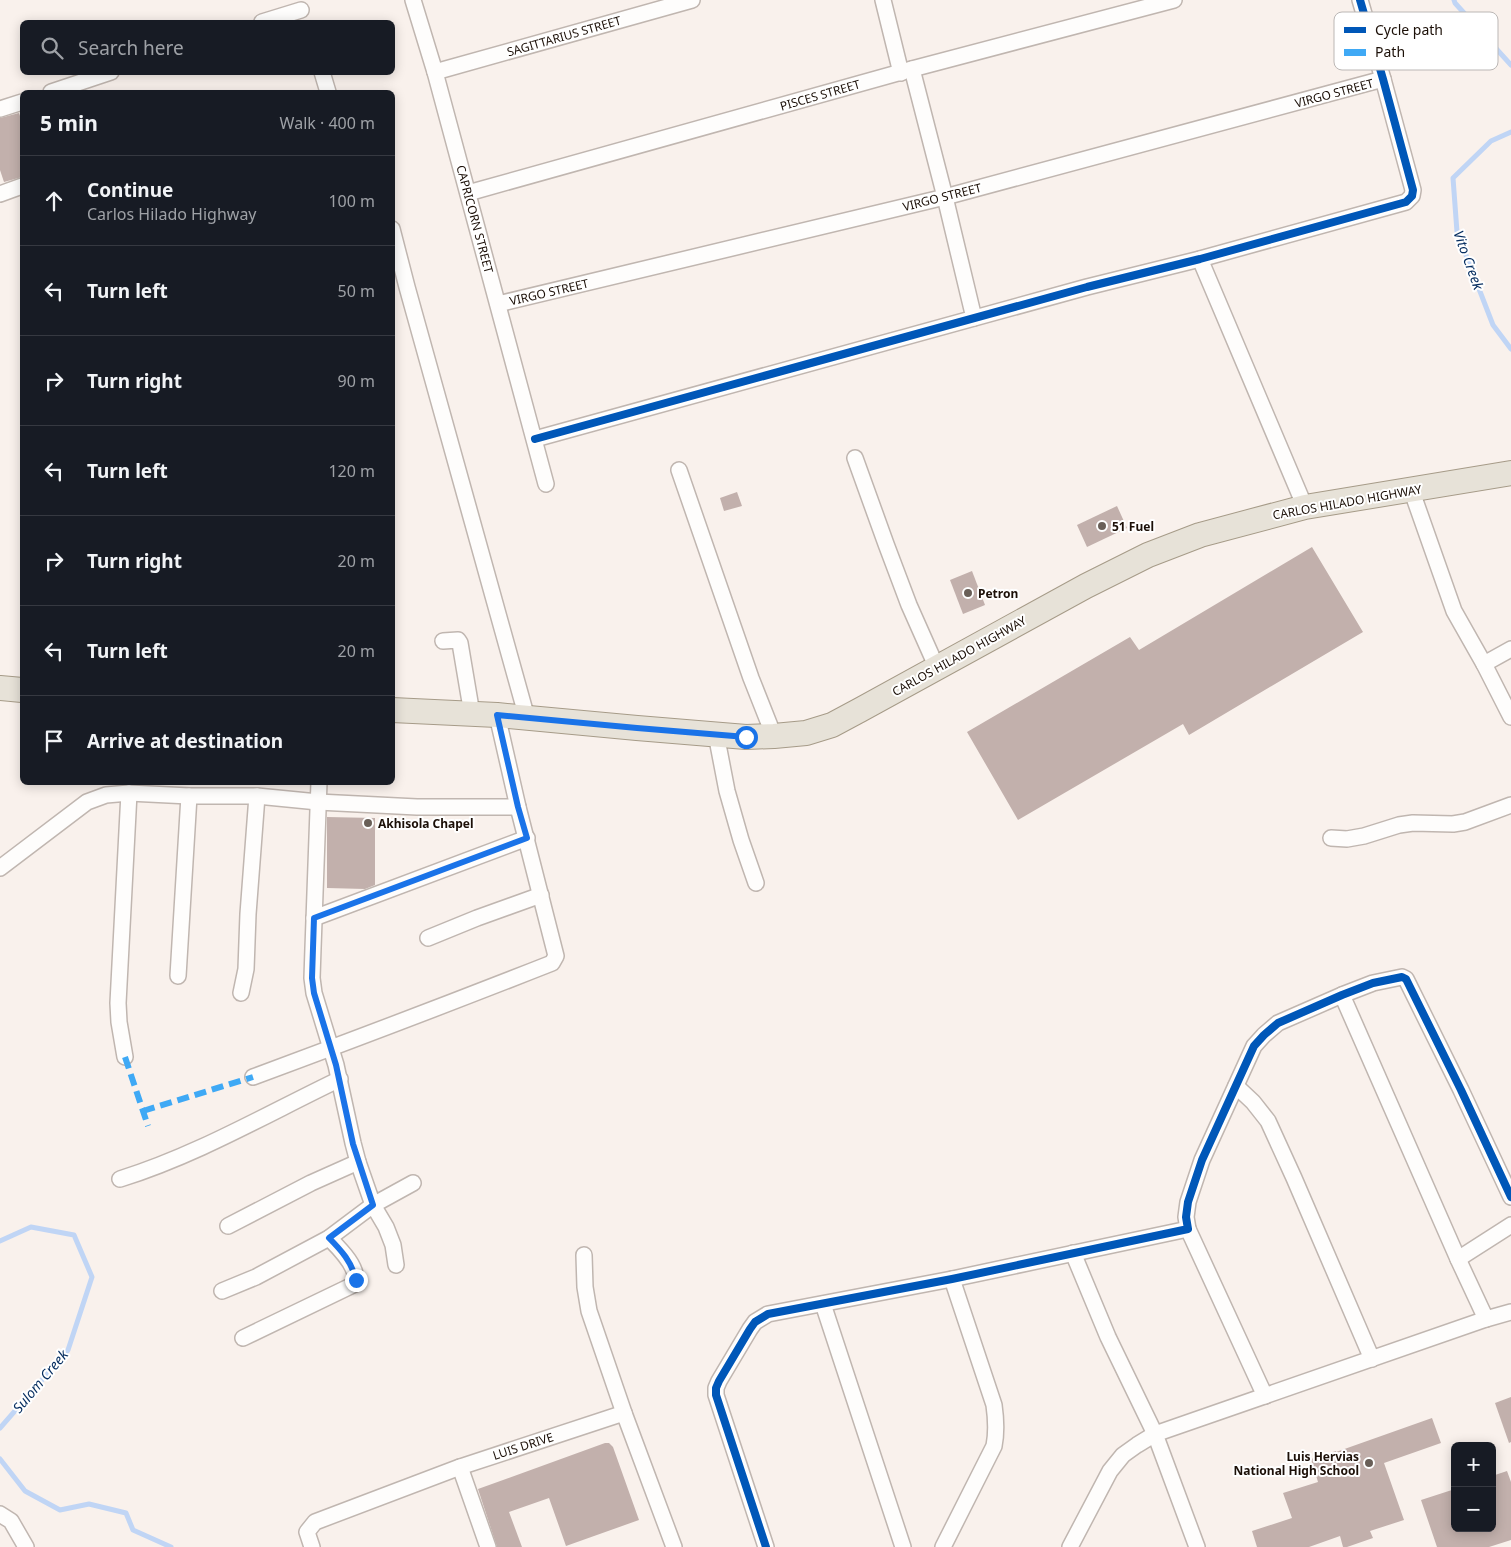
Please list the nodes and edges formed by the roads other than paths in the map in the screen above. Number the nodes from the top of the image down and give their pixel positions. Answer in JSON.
{"nodes":[{"id":1,"x":413,"y":0,"type":"edge"},
{"id":2,"x":692,"y":0,"type":"edge"},
{"id":3,"x":883,"y":0,"type":"edge"},
{"id":4,"x":1174,"y":0,"type":"edge"},
{"id":5,"x":302,"y":11,"type":"edge"},
{"id":6,"x":269,"y":20,"type":"edge"},
{"id":7,"x":1380,"y":70,"type":"edge"},
{"id":8,"x":906,"y":71,"type":"junction"},
{"id":9,"x":435,"y":72,"type":"junction"},
{"id":10,"x":102,"y":75,"type":"edge"},
{"id":11,"x":322,"y":75,"type":"edge"},
{"id":12,"x":1383,"y":80,"type":"junction"},
{"id":13,"x":57,"y":90,"type":"edge"},
{"id":14,"x":325,"y":90,"type":"edge"},
{"id":15,"x":20,"y":103,"type":"edge"},
{"id":16,"x":0,"y":109,"type":"edge"},
{"id":17,"x":20,"y":187,"type":"edge"},
{"id":18,"x":468,"y":193,"type":"junction"},
{"id":19,"x":0,"y":194,"type":"edge"},
{"id":20,"x":945,"y":197,"type":"junction"},
{"id":21,"x":395,"y":252,"type":"edge"},
{"id":22,"x":1200,"y":259,"type":"junction"},
{"id":23,"x":400,"y":289,"type":"edge"},
{"id":24,"x":498,"y":304,"type":"junction"},
{"id":25,"x":974,"y":318,"type":"junction"},
{"id":26,"x":535,"y":439,"type":"junction"},
{"id":27,"x":856,"y":458,"type":"dead end"},
{"id":28,"x":679,"y":470,"type":"dead end"},
{"id":29,"x":1511,"y":472,"type":"edge"},
{"id":30,"x":546,"y":484,"type":"dead end"},
{"id":31,"x":1411,"y":489,"type":"junction"},
{"id":32,"x":1305,"y":507,"type":"junction"},
{"id":33,"x":443,"y":641,"type":"dead end"},
{"id":34,"x":1511,"y":649,"type":"edge"},
{"id":35,"x":1484,"y":664,"type":"junction"},
{"id":36,"x":937,"y":668,"type":"junction"},
{"id":37,"x":0,"y":688,"type":"edge"},
{"id":38,"x":20,"y":690,"type":"edge"},
{"id":39,"x":395,"y":710,"type":"edge"},
{"id":40,"x":472,"y":714,"type":"junction"},
{"id":41,"x":497,"y":715,"type":"junction"},
{"id":42,"x":1511,"y":717,"type":"edge"},
{"id":43,"x":527,"y":718,"type":"junction"},
{"id":44,"x":716,"y":734,"type":"junction"},
{"id":45,"x":774,"y":736,"type":"junction"},
{"id":46,"x":319,"y":785,"type":"edge"},
{"id":47,"x":129,"y":793,"type":"junction"},
{"id":48,"x":189,"y":796,"type":"junction"},
{"id":49,"x":257,"y":796,"type":"junction"},
{"id":50,"x":318,"y":802,"type":"junction"},
{"id":51,"x":1511,"y":805,"type":"edge"},
{"id":52,"x":518,"y":807,"type":"junction"},
{"id":53,"x":527,"y":838,"type":"junction"},
{"id":54,"x":1331,"y":838,"type":"dead end"},
{"id":55,"x":0,"y":868,"type":"edge"},
{"id":56,"x":756,"y":883,"type":"dead end"},
{"id":57,"x":541,"y":895,"type":"junction"},
{"id":58,"x":314,"y":918,"type":"junction"},
{"id":59,"x":428,"y":938,"type":"dead end"},
{"id":60,"x":178,"y":976,"type":"dead end"},
{"id":61,"x":241,"y":994,"type":"dead end"},
{"id":62,"x":1342,"y":995,"type":"junction"},
{"id":63,"x":331,"y":1048,"type":"junction"},
{"id":64,"x":125,"y":1057,"type":"dead end"},
{"id":65,"x":253,"y":1077,"type":"dead end"},
{"id":66,"x":340,"y":1079,"type":"junction"},
{"id":67,"x":1236,"y":1086,"type":"junction"},
{"id":68,"x":358,"y":1162,"type":"junction"},
{"id":69,"x":120,"y":1179,"type":"dead end"},
{"id":70,"x":413,"y":1183,"type":"dead end"},
{"id":71,"x":1511,"y":1197,"type":"edge"},
{"id":72,"x":373,"y":1205,"type":"junction"},
{"id":73,"x":1511,"y":1225,"type":"edge"},
{"id":74,"x":228,"y":1226,"type":"dead end"},
{"id":75,"x":1188,"y":1229,"type":"junction"},
{"id":76,"x":329,"y":1238,"type":"junction"},
{"id":77,"x":1072,"y":1253,"type":"junction"},
{"id":78,"x":584,"y":1255,"type":"dead end"},
{"id":79,"x":1458,"y":1259,"type":"junction"},
{"id":80,"x":396,"y":1265,"type":"dead end"},
{"id":81,"x":952,"y":1279,"type":"junction"},
{"id":82,"x":222,"y":1291,"type":"dead end"},
{"id":83,"x":823,"y":1304,"type":"junction"},
{"id":84,"x":1511,"y":1312,"type":"edge"},
{"id":85,"x":1486,"y":1318,"type":"junction"},
{"id":86,"x":243,"y":1338,"type":"dead end"},
{"id":87,"x":1372,"y":1359,"type":"junction"},
{"id":88,"x":1265,"y":1396,"type":"junction"},
{"id":89,"x":624,"y":1413,"type":"junction"},
{"id":90,"x":1155,"y":1434,"type":"junction"},
{"id":91,"x":460,"y":1467,"type":"junction"},
{"id":92,"x":0,"y":1514,"type":"edge"},
{"id":93,"x":26,"y":1547,"type":"edge"},
{"id":94,"x":312,"y":1547,"type":"edge"},
{"id":95,"x":488,"y":1547,"type":"edge"},
{"id":96,"x":674,"y":1547,"type":"edge"},
{"id":97,"x":766,"y":1547,"type":"edge"},
{"id":98,"x":903,"y":1547,"type":"edge"},
{"id":99,"x":942,"y":1547,"type":"edge"},
{"id":100,"x":1070,"y":1547,"type":"edge"},
{"id":101,"x":1197,"y":1547,"type":"edge"}],
"edges":[{"from":1,"to":9,"type":"street","name":"CAPRICORN STREET"},
{"from":2,"to":9,"type":"street","name":"SAGITTARIUS STREET"},
{"from":3,"to":8,"type":"street"},
{"from":4,"to":8,"type":"street","name":"PISCES STREET"},
{"from":5,"to":6,"type":"street"},
{"from":7,"to":12,"type":"street"},
{"from":8,"to":18,"type":"street","name":"PISCES STREET"},
{"from":8,"to":20,"type":"street"},
{"from":9,"to":18,"type":"street","name":"CAPRICORN STREET"},
{"from":10,"to":13,"type":"street"},
{"from":11,"to":14,"type":"street"},
{"from":12,"to":20,"type":"street","name":"VIRGO STREET"},
{"from":12,"to":22,"type":"street"},
{"from":15,"to":16,"type":"street"},
{"from":17,"to":19,"type":"street"},
{"from":18,"to":24,"type":"street","name":"CAPRICORN STREET"},
{"from":20,"to":24,"type":"street","name":"VIRGO STREET"},
{"from":20,"to":25,"type":"street"},
{"from":21,"to":23,"type":"street"},
{"from":22,"to":25,"type":"street"},
{"from":22,"to":32,"type":"street"},
{"from":23,"to":43,"type":"street"},
{"from":24,"to":26,"type":"street","name":"CAPRICORN STREET"},
{"from":25,"to":26,"type":"street"},
{"from":26,"to":30,"type":"street","name":"CAPRICORN STREET"},
{"from":27,"to":36,"type":"street"},
{"from":28,"to":45,"type":"street"},
{"from":29,"to":31,"type":"main road","name":"CARLOS HILADO HIGHWAY"},
{"from":31,"to":32,"type":"main road","name":"CARLOS HILADO HIGHWAY"},
{"from":31,"to":35,"type":"street"},
{"from":32,"to":36,"type":"main road","name":"CARLOS HILADO HIGHWAY"},
{"from":33,"to":40,"type":"street"},
{"from":34,"to":35,"type":"street"},
{"from":35,"to":42,"type":"street"},
{"from":36,"to":45,"type":"main road","name":"CARLOS HILADO HIGHWAY"},
{"from":37,"to":38,"type":"main road"},
{"from":39,"to":40,"type":"main road","name":"CARLOS HILADO HIGHWAY"},
{"from":40,"to":41,"type":"main road","name":"CARLOS HILADO HIGHWAY"},
{"from":41,"to":43,"type":"main road","name":"CARLOS HILADO HIGHWAY"},
{"from":41,"to":52,"type":"street"},
{"from":43,"to":44,"type":"main road","name":"CARLOS HILADO HIGHWAY"},
{"from":44,"to":45,"type":"main road","name":"CARLOS HILADO HIGHWAY"},
{"from":44,"to":56,"type":"street"},
{"from":46,"to":50,"type":"street"},
{"from":47,"to":48,"type":"street"},
{"from":47,"to":55,"type":"street"},
{"from":47,"to":64,"type":"street"},
{"from":48,"to":49,"type":"street"},
{"from":48,"to":60,"type":"street"},
{"from":49,"to":50,"type":"street"},
{"from":49,"to":61,"type":"street"},
{"from":50,"to":52,"type":"street"},
{"from":50,"to":58,"type":"street"},
{"from":51,"to":54,"type":"street"},
{"from":52,"to":53,"type":"street"},
{"from":53,"to":57,"type":"street"},
{"from":53,"to":58,"type":"street"},
{"from":57,"to":59,"type":"street"},
{"from":57,"to":63,"type":"street"},
{"from":58,"to":63,"type":"street"},
{"from":62,"to":67,"type":"street"},
{"from":62,"to":71,"type":"street"},
{"from":62,"to":79,"type":"street"},
{"from":63,"to":65,"type":"street"},
{"from":63,"to":66,"type":"street"},
{"from":66,"to":68,"type":"street"},
{"from":66,"to":69,"type":"street"},
{"from":67,"to":75,"type":"street"},
{"from":67,"to":87,"type":"street"},
{"from":68,"to":72,"type":"street"},
{"from":68,"to":74,"type":"street"},
{"from":70,"to":72,"type":"street"},
{"from":72,"to":76,"type":"street"},
{"from":72,"to":80,"type":"street"},
{"from":73,"to":79,"type":"street"},
{"from":75,"to":77,"type":"street"},
{"from":75,"to":88,"type":"street"},
{"from":76,"to":82,"type":"street"},
{"from":76,"to":86,"type":"street"},
{"from":77,"to":81,"type":"street"},
{"from":77,"to":90,"type":"street"},
{"from":78,"to":89,"type":"street"},
{"from":79,"to":85,"type":"street"},
{"from":81,"to":83,"type":"street"},
{"from":81,"to":99,"type":"street"},
{"from":83,"to":97,"type":"street"},
{"from":83,"to":98,"type":"street"},
{"from":84,"to":85,"type":"street"},
{"from":85,"to":87,"type":"street"},
{"from":87,"to":88,"type":"street"},
{"from":88,"to":90,"type":"street"},
{"from":89,"to":91,"type":"street","name":"LUIS DRIVE"},
{"from":89,"to":96,"type":"street"},
{"from":90,"to":100,"type":"street"},
{"from":90,"to":101,"type":"street"},
{"from":91,"to":94,"type":"street","name":"LUIS DRIVE"},
{"from":91,"to":95,"type":"street"},
{"from":92,"to":93,"type":"street"}]}
